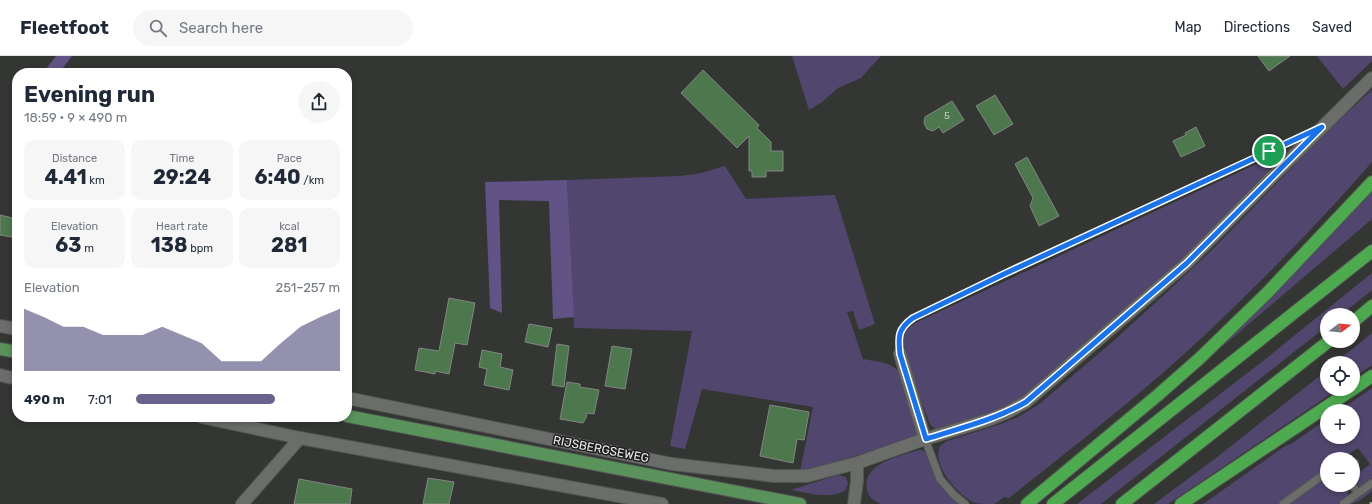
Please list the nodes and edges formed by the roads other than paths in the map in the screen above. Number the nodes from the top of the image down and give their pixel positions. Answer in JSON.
{"nodes":[{"id":1,"x":1372,"y":78,"type":"edge"},
{"id":2,"x":1372,"y":182,"type":"edge"},
{"id":3,"x":1372,"y":251,"type":"edge"},
{"id":4,"x":1372,"y":306,"type":"edge"},
{"id":5,"x":1360,"y":316,"type":"edge"},
{"id":6,"x":0,"y":326,"type":"edge"},
{"id":7,"x":12,"y":328,"type":"edge"},
{"id":8,"x":1321,"y":348,"type":"edge"},
{"id":9,"x":0,"y":349,"type":"edge"},
{"id":10,"x":12,"y":351,"type":"edge"},
{"id":11,"x":900,"y":354,"type":"road end"},
{"id":12,"x":0,"y":375,"type":"edge"},
{"id":13,"x":1372,"y":376,"type":"edge"},
{"id":14,"x":12,"y":378,"type":"edge"},
{"id":15,"x":1360,"y":384,"type":"edge"},
{"id":16,"x":1343,"y":396,"type":"edge"},
{"id":17,"x":352,"y":399,"type":"edge"},
{"id":18,"x":352,"y":417,"type":"edge"},
{"id":19,"x":225,"y":422,"type":"edge"},
{"id":20,"x":300,"y":438,"type":"junction"},
{"id":21,"x":926,"y":439,"type":"junction"},
{"id":22,"x":857,"y":463,"type":"junction"},
{"id":23,"x":1320,"y":477,"type":"edge"},
{"id":24,"x":1372,"y":483,"type":"edge"},
{"id":25,"x":1358,"y":493,"type":"joint"},
{"id":26,"x":1028,"y":503,"type":"edge"},
{"id":27,"x":242,"y":504,"type":"edge"},
{"id":28,"x":662,"y":504,"type":"edge"},
{"id":29,"x":800,"y":504,"type":"edge"},
{"id":30,"x":854,"y":504,"type":"edge"},
{"id":31,"x":965,"y":504,"type":"edge"},
{"id":32,"x":1053,"y":504,"type":"edge"},
{"id":33,"x":1122,"y":504,"type":"edge"},
{"id":34,"x":1182,"y":504,"type":"edge"},
{"id":35,"x":1283,"y":504,"type":"edge"},
{"id":36,"x":1343,"y":504,"type":"edge"}],
"edges":[{"from":1,"to":21,"type":"street","name":"RIJSBERGSEWEG"},
{"from":2,"to":26,"type":"highway"},
{"from":3,"to":32,"type":"highway"},
{"from":4,"to":5,"type":"highway"},
{"from":6,"to":7,"type":"street"},
{"from":8,"to":33,"type":"highway"},
{"from":9,"to":10,"type":"main road"},
{"from":11,"to":21,"type":"street"},
{"from":12,"to":14,"type":"street"},
{"from":13,"to":15,"type":"highway"},
{"from":16,"to":34,"type":"highway"},
{"from":17,"to":22,"type":"street","name":"RIJSBERGSEWEG"},
{"from":18,"to":29,"type":"main road","name":"RIJSBERGSEWEG"},
{"from":19,"to":20,"type":"street"},
{"from":20,"to":27,"type":"street"},
{"from":20,"to":28,"type":"street"},
{"from":21,"to":22,"type":"street","name":"RIJSBERGSEWEG"},
{"from":21,"to":31,"type":"lane"},
{"from":22,"to":30,"type":"street"},
{"from":23,"to":35,"type":"lane"},
{"from":24,"to":25,"type":"lane"},
{"from":25,"to":36,"type":"lane"}]}
